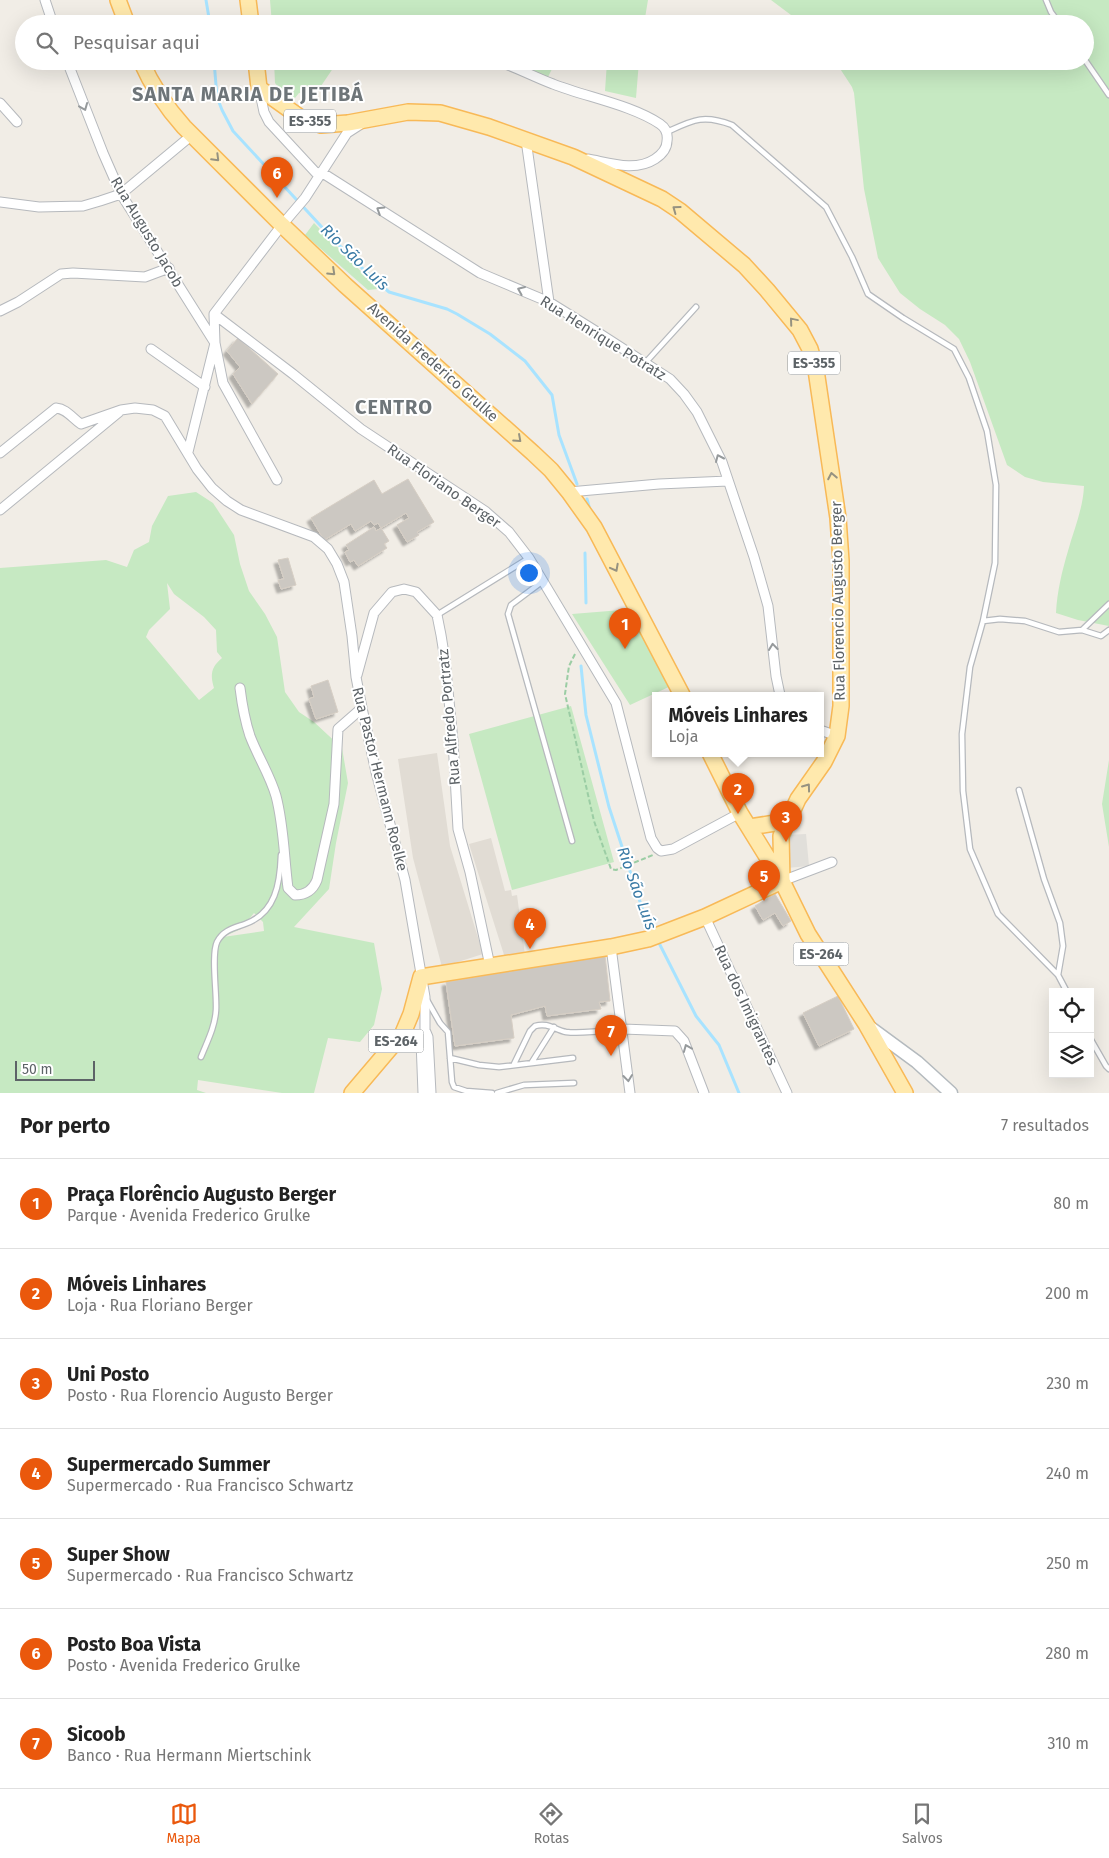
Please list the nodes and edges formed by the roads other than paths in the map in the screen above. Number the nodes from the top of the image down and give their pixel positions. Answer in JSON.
{"nodes":[{"id":1,"x":45,"y":0,"type":"edge"},
{"id":2,"x":118,"y":0,"type":"edge"},
{"id":3,"x":248,"y":0,"type":"edge"},
{"id":4,"x":1046,"y":0,"type":"edge"},
{"id":5,"x":50,"y":15,"type":"edge"},
{"id":6,"x":123,"y":15,"type":"edge"},
{"id":7,"x":249,"y":15,"type":"edge"},
{"id":8,"x":1053,"y":15,"type":"edge"},
{"id":9,"x":71,"y":70,"type":"edge"},
{"id":10,"x":145,"y":70,"type":"edge"},
{"id":11,"x":257,"y":70,"type":"edge"},
{"id":12,"x":519,"y":70,"type":"edge"},
{"id":13,"x":1092,"y":70,"type":"edge"},
{"id":14,"x":259,"y":88,"type":"junction"},
{"id":15,"x":1109,"y":95,"type":"edge"},
{"id":16,"x":0,"y":102,"type":"edge"},
{"id":17,"x":370,"y":118,"type":"junction"},
{"id":18,"x":17,"y":122,"type":"dead end"},
{"id":19,"x":667,"y":132,"type":"junction"},
{"id":20,"x":192,"y":135,"type":"junction"},
{"id":21,"x":526,"y":140,"type":"junction"},
{"id":22,"x":573,"y":156,"type":"junction"},
{"id":23,"x":320,"y":173,"type":"junction"},
{"id":24,"x":121,"y":194,"type":"junction"},
{"id":25,"x":0,"y":202,"type":"edge"},
{"id":26,"x":282,"y":225,"type":"junction"},
{"id":27,"x":169,"y":268,"type":"junction"},
{"id":28,"x":549,"y":302,"type":"junction"},
{"id":29,"x":696,"y":306,"type":"dead end"},
{"id":30,"x":0,"y":311,"type":"edge"},
{"id":31,"x":214,"y":314,"type":"junction"},
{"id":32,"x":215,"y":343,"type":"junction"},
{"id":33,"x":151,"y":349,"type":"dead end"},
{"id":34,"x":646,"y":362,"type":"junction"},
{"id":35,"x":205,"y":387,"type":"junction"},
{"id":36,"x":121,"y":410,"type":"junction"},
{"id":37,"x":188,"y":452,"type":"junction"},
{"id":38,"x":0,"y":453,"type":"edge"},
{"id":39,"x":277,"y":480,"type":"dead end"},
{"id":40,"x":728,"y":480,"type":"junction"},
{"id":41,"x":569,"y":492,"type":"junction"},
{"id":42,"x":0,"y":510,"type":"edge"},
{"id":43,"x":529,"y":558,"type":"junction"},
{"id":44,"x":543,"y":581,"type":"junction"},
{"id":45,"x":1109,"y":604,"type":"edge"},
{"id":46,"x":437,"y":616,"type":"junction"},
{"id":47,"x":983,"y":621,"type":"junction"},
{"id":48,"x":1082,"y":630,"type":"junction"},
{"id":49,"x":1109,"y":630,"type":"edge"},
{"id":50,"x":356,"y":677,"type":"junction"},
{"id":51,"x":240,"y":688,"type":"dead end"},
{"id":52,"x":680,"y":692,"type":"edge"},
{"id":53,"x":779,"y":692,"type":"edge"},
{"id":54,"x":362,"y":708,"type":"junction"},
{"id":55,"x":824,"y":731,"type":"edge"},
{"id":56,"x":837,"y":736,"type":"junction"},
{"id":57,"x":712,"y":757,"type":"edge"},
{"id":58,"x":1019,"y":790,"type":"dead end"},
{"id":59,"x":740,"y":813,"type":"junction"},
{"id":60,"x":787,"y":821,"type":"junction"},
{"id":61,"x":750,"y":827,"type":"junction"},
{"id":62,"x":282,"y":836,"type":"junction"},
{"id":63,"x":572,"y":841,"type":"dead end"},
{"id":64,"x":832,"y":862,"type":"dead end"},
{"id":65,"x":782,"y":881,"type":"junction"},
{"id":66,"x":705,"y":917,"type":"junction"},
{"id":67,"x":611,"y":947,"type":"junction"},
{"id":68,"x":490,"y":966,"type":"junction"},
{"id":69,"x":1058,"y":975,"type":"junction"},
{"id":70,"x":421,"y":977,"type":"junction"},
{"id":71,"x":1065,"y":988,"type":"edge"},
{"id":72,"x":425,"y":996,"type":"junction"},
{"id":73,"x":866,"y":1024,"type":"junction"},
{"id":74,"x":554,"y":1027,"type":"junction"},
{"id":75,"x":623,"y":1029,"type":"junction"},
{"id":76,"x":424,"y":1030,"type":"junction"},
{"id":77,"x":607,"y":1030,"type":"dead end"},
{"id":78,"x":1094,"y":1045,"type":"edge"},
{"id":79,"x":201,"y":1057,"type":"dead end"},
{"id":80,"x":450,"y":1058,"type":"junction"},
{"id":81,"x":573,"y":1058,"type":"dead end"},
{"id":82,"x":532,"y":1062,"type":"junction"},
{"id":83,"x":514,"y":1064,"type":"junction"},
{"id":84,"x":1109,"y":1069,"type":"edge"},
{"id":85,"x":574,"y":1084,"type":"dead end"},
{"id":86,"x":352,"y":1093,"type":"edge"},
{"id":87,"x":423,"y":1093,"type":"edge"},
{"id":88,"x":431,"y":1093,"type":"edge"},
{"id":89,"x":492,"y":1093,"type":"edge"},
{"id":90,"x":497,"y":1093,"type":"edge"},
{"id":91,"x":630,"y":1093,"type":"edge"},
{"id":92,"x":704,"y":1093,"type":"edge"},
{"id":93,"x":787,"y":1093,"type":"edge"},
{"id":94,"x":906,"y":1093,"type":"edge"},
{"id":95,"x":951,"y":1093,"type":"edge"}],
"edges":[{"from":1,"to":5,"type":"street"},
{"from":2,"to":6,"type":"main road"},
{"from":3,"to":7,"type":"main road"},
{"from":4,"to":8,"type":"lane"},
{"from":9,"to":24,"type":"street","name":"Rua Augusto Jacob","one_way":true},
{"from":10,"to":20,"type":"main road","name":"Avenida Frederico Grulke"},
{"from":11,"to":14,"type":"main road"},
{"from":12,"to":19,"type":"street"},
{"from":13,"to":15,"type":"lane"},
{"from":14,"to":17,"type":"main road","name":"Rua Florencio Augusto Berger","number":"ES-355"},
{"from":14,"to":23,"type":"street","name":"Rua Henrique Potratz"},
{"from":16,"to":18,"type":"street"},
{"from":17,"to":21,"type":"main road","name":"Rua Florencio Augusto Berger","number":"ES-355"},
{"from":17,"to":23,"type":"street"},
{"from":19,"to":22,"type":"street"},
{"from":19,"to":47,"type":"lane"},
{"from":20,"to":24,"type":"street"},
{"from":20,"to":26,"type":"main road","name":"Avenida Frederico Grulke","one_way":true},
{"from":21,"to":22,"type":"main road","name":"Rua Florencio Augusto Berger","number":"ES-355"},
{"from":21,"to":28,"type":"street"},
{"from":56,"to":22,"type":"main road","name":"Rua Florencio Augusto Berger","number":"ES-355","one_way":true},
{"from":23,"to":26,"type":"street"},
{"from":28,"to":23,"type":"street","name":"Rua Henrique Potratz","one_way":true},
{"from":24,"to":25,"type":"street"},
{"from":24,"to":27,"type":"street","name":"Rua Augusto Jacob"},
{"from":26,"to":31,"type":"street"},
{"from":26,"to":41,"type":"main road","name":"Avenida Frederico Grulke","one_way":true},
{"from":27,"to":30,"type":"street"},
{"from":27,"to":32,"type":"street","name":"Rua Augusto Jacob"},
{"from":28,"to":34,"type":"street","name":"Rua Henrique Potratz"},
{"from":29,"to":34,"type":"lane"},
{"from":31,"to":32,"type":"street"},
{"from":31,"to":43,"type":"street","name":"Rua Floriano Berger"},
{"from":32,"to":35,"type":"street"},
{"from":32,"to":39,"type":"street"},
{"from":33,"to":35,"type":"street"},
{"from":40,"to":34,"type":"street","name":"Rua Henrique Potratz","one_way":true},
{"from":35,"to":37,"type":"street"},
{"from":36,"to":37,"type":"street","name":"Rua Pastor Hermann Roelke"},
{"from":36,"to":38,"type":"street","name":"Rua Pastor Hermann Roelke"},
{"from":36,"to":42,"type":"street"},
{"from":37,"to":50,"type":"street","name":"Rua Pastor Hermann Roelke"},
{"from":40,"to":41,"type":"street"},
{"from":53,"to":40,"type":"street","name":"Rua Henrique Potratz","one_way":true},
{"from":41,"to":52,"type":"main road","name":"Avenida Frederico Grulke","one_way":true},
{"from":43,"to":44,"type":"street","name":"Rua Floriano Berger"},
{"from":43,"to":46,"type":"lane"},
{"from":44,"to":59,"type":"street","name":"Rua Floriano Berger"},
{"from":44,"to":63,"type":"lane"},
{"from":45,"to":48,"type":"lane"},
{"from":46,"to":50,"type":"street","name":"Rua Alfredo Portratz"},
{"from":46,"to":68,"type":"street","name":"Rua Alfredo Portratz"},
{"from":47,"to":48,"type":"lane"},
{"from":47,"to":69,"type":"lane"},
{"from":48,"to":49,"type":"lane"},
{"from":50,"to":54,"type":"street","name":"Rua Pastor Hermann Roelke"},
{"from":51,"to":62,"type":"street"},
{"from":54,"to":62,"type":"street"},
{"from":54,"to":70,"type":"street","name":"Rua Pastor Hermann Roelke"},
{"from":55,"to":56,"type":"street"},
{"from":60,"to":56,"type":"main road","name":"Rua Florencio Augusto Berger","number":"ES-355","one_way":true},
{"from":57,"to":59,"type":"main road"},
{"from":58,"to":69,"type":"lane"},
{"from":59,"to":61,"type":"main road"},
{"from":60,"to":61,"type":"main road"},
{"from":60,"to":65,"type":"main road","name":"Rua Florencio Augusto Berger","number":"ES-355"},
{"from":61,"to":65,"type":"main road"},
{"from":62,"to":79,"type":"lane"},
{"from":64,"to":65,"type":"street"},
{"from":65,"to":66,"type":"main road"},
{"from":65,"to":73,"type":"main road","number":"ES-264"},
{"from":66,"to":67,"type":"main road"},
{"from":66,"to":93,"type":"street","name":"Rua dos Imigrantes"},
{"from":67,"to":68,"type":"main road"},
{"from":67,"to":75,"type":"street"},
{"from":68,"to":70,"type":"main road"},
{"from":69,"to":71,"type":"lane"},
{"from":70,"to":72,"type":"street","name":"Rua Pastor Hermann Roelke"},
{"from":70,"to":86,"type":"main road","number":"ES-264"},
{"from":72,"to":76,"type":"street","name":"Rua Pastor Hermann Roelke"},
{"from":72,"to":80,"type":"lane"},
{"from":73,"to":94,"type":"main road","number":"ES-264"},
{"from":73,"to":95,"type":"street"},
{"from":74,"to":77,"type":"lane"},
{"from":74,"to":82,"type":"lane"},
{"from":74,"to":83,"type":"lane"},
{"from":75,"to":91,"type":"street","one_way":true},
{"from":92,"to":75,"type":"street","one_way":true},
{"from":76,"to":87,"type":"street"},
{"from":76,"to":88,"type":"street"},
{"from":78,"to":84,"type":"lane"},
{"from":80,"to":83,"type":"lane"},
{"from":80,"to":89,"type":"lane"},
{"from":81,"to":82,"type":"lane"},
{"from":82,"to":83,"type":"lane"},
{"from":85,"to":90,"type":"lane"}]}
